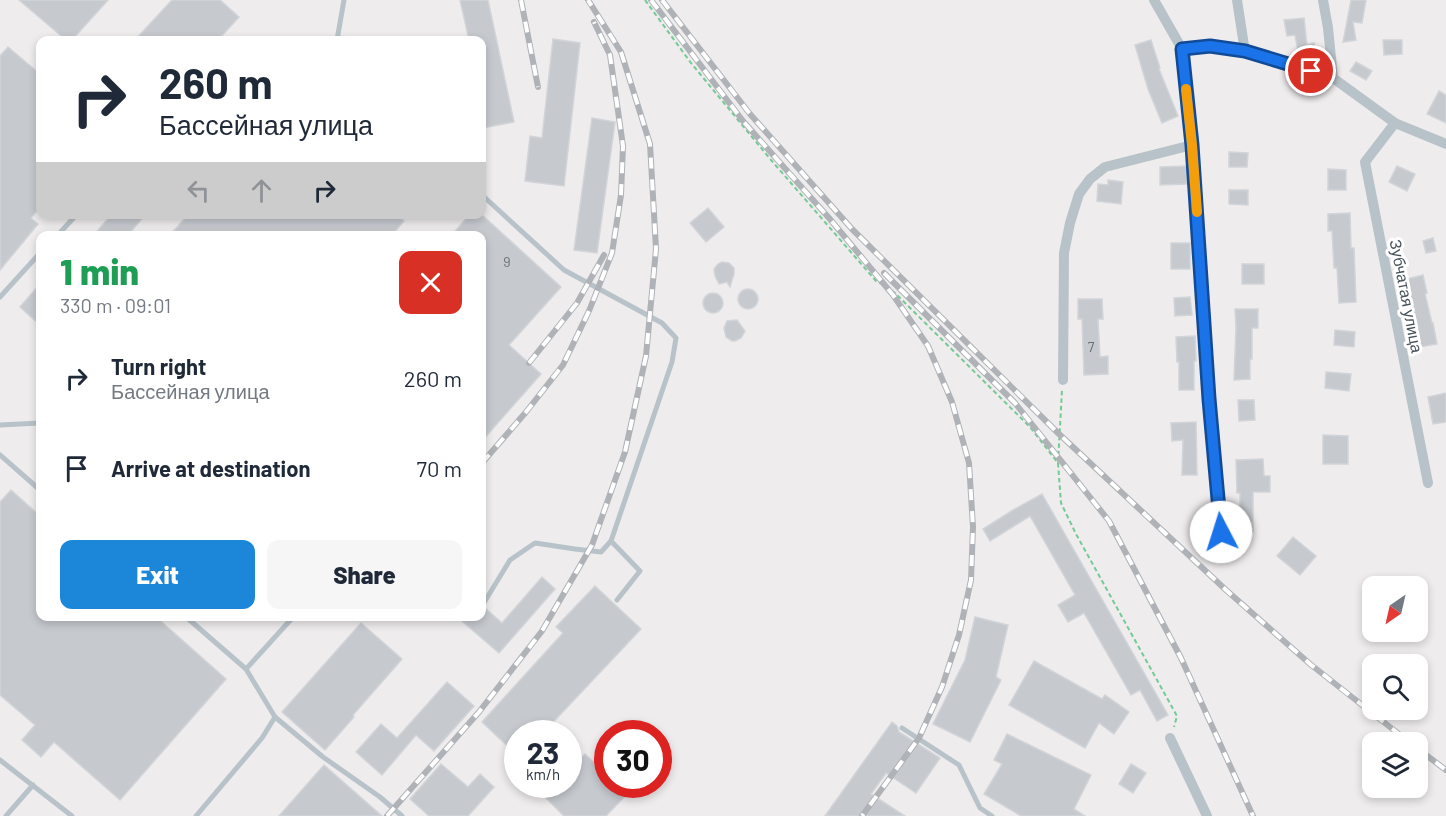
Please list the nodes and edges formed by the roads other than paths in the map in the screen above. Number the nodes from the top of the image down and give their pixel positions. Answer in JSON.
{"nodes":[{"id":1,"x":344,"y":0,"type":"edge"},
{"id":2,"x":1154,"y":0,"type":"edge"},
{"id":3,"x":1237,"y":0,"type":"edge"},
{"id":4,"x":1323,"y":0,"type":"edge"},
{"id":5,"x":338,"y":36,"type":"edge"},
{"id":6,"x":1182,"y":49,"type":"junction"},
{"id":7,"x":1245,"y":51,"type":"junction"},
{"id":8,"x":1333,"y":78,"type":"junction"},
{"id":9,"x":1395,"y":123,"type":"junction"},
{"id":10,"x":1446,"y":144,"type":"edge"},
{"id":11,"x":1192,"y":145,"type":"junction"},
{"id":12,"x":486,"y":199,"type":"edge"},
{"id":13,"x":72,"y":219,"type":"edge"},
{"id":14,"x":62,"y":231,"type":"edge"},
{"id":15,"x":36,"y":257,"type":"edge"},
{"id":16,"x":0,"y":297,"type":"edge"},
{"id":17,"x":1063,"y":380,"type":"road end"},
{"id":18,"x":36,"y":423,"type":"edge"},
{"id":19,"x":0,"y":425,"type":"edge"},
{"id":20,"x":0,"y":455,"type":"edge"},
{"id":21,"x":1428,"y":483,"type":"dead end"},
{"id":22,"x":36,"y":486,"type":"edge"},
{"id":23,"x":1221,"y":532,"type":"dead end"},
{"id":24,"x":611,"y":541,"type":"junction"},
{"id":25,"x":617,"y":600,"type":"dead end"},
{"id":26,"x":486,"y":601,"type":"edge"},
{"id":27,"x":191,"y":621,"type":"edge"},
{"id":28,"x":289,"y":621,"type":"edge"},
{"id":29,"x":246,"y":669,"type":"junction"},
{"id":30,"x":275,"y":717,"type":"junction"},
{"id":31,"x":902,"y":728,"type":"dead end"},
{"id":32,"x":1170,"y":738,"type":"road end"},
{"id":33,"x":0,"y":760,"type":"edge"},
{"id":34,"x":33,"y":785,"type":"junction"},
{"id":35,"x":6,"y":816,"type":"edge"},
{"id":36,"x":72,"y":816,"type":"edge"},
{"id":37,"x":196,"y":816,"type":"edge"},
{"id":38,"x":402,"y":816,"type":"edge"},
{"id":39,"x":992,"y":816,"type":"edge"},
{"id":40,"x":1207,"y":816,"type":"edge"}],
"edges":[{"from":1,"to":5,"type":"lane"},
{"from":2,"to":6,"type":"street"},
{"from":3,"to":7,"type":"street"},
{"from":4,"to":8,"type":"street"},
{"from":6,"to":7,"type":"street"},
{"from":6,"to":11,"type":"street"},
{"from":7,"to":8,"type":"street"},
{"from":8,"to":9,"type":"street"},
{"from":9,"to":10,"type":"street"},
{"from":9,"to":21,"type":"street","name":"Зубчатая улица"},
{"from":11,"to":17,"type":"street"},
{"from":11,"to":23,"type":"street"},
{"from":12,"to":24,"type":"lane"},
{"from":13,"to":14,"type":"lane"},
{"from":15,"to":16,"type":"lane"},
{"from":18,"to":19,"type":"lane"},
{"from":20,"to":22,"type":"lane"},
{"from":24,"to":25,"type":"lane"},
{"from":24,"to":26,"type":"lane"},
{"from":27,"to":29,"type":"lane"},
{"from":28,"to":29,"type":"lane"},
{"from":29,"to":30,"type":"lane"},
{"from":30,"to":37,"type":"lane"},
{"from":30,"to":38,"type":"lane"},
{"from":31,"to":39,"type":"lane"},
{"from":32,"to":40,"type":"street"},
{"from":33,"to":34,"type":"lane"},
{"from":34,"to":35,"type":"lane"},
{"from":34,"to":36,"type":"lane"}]}
